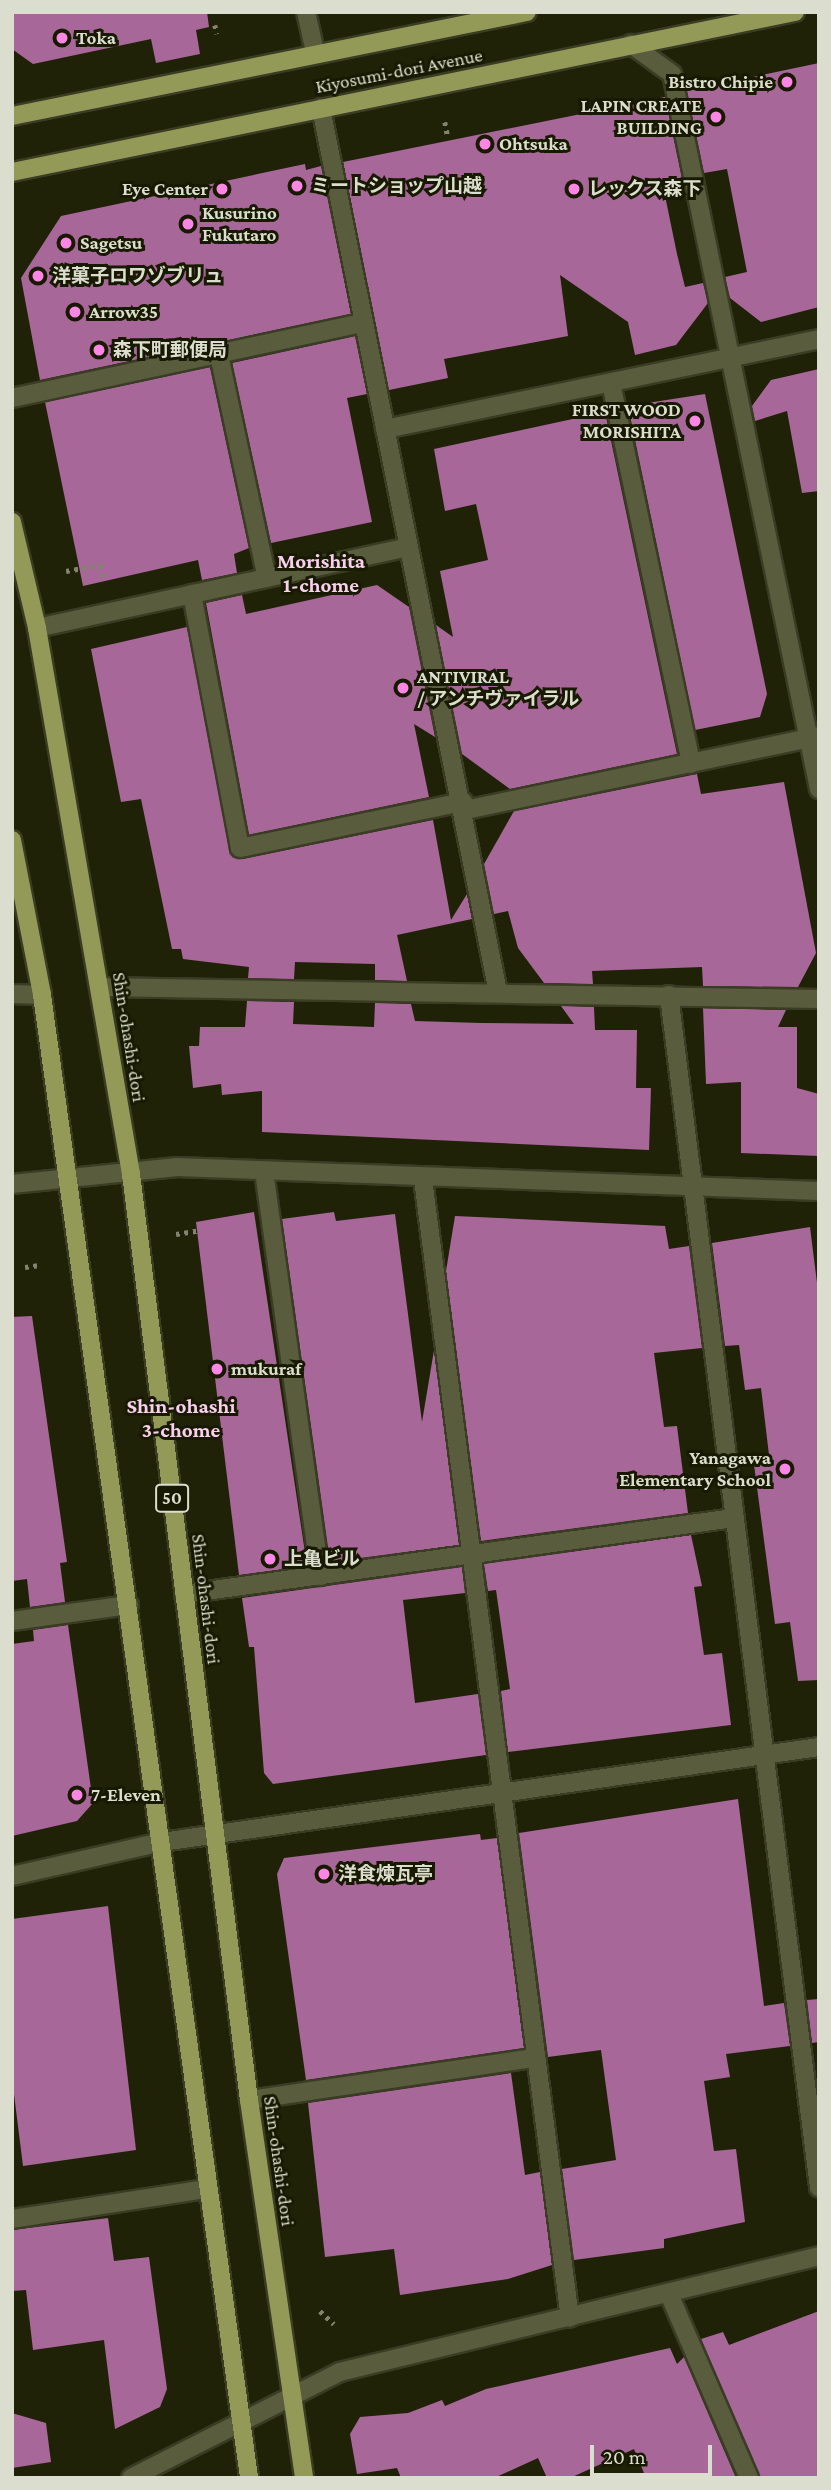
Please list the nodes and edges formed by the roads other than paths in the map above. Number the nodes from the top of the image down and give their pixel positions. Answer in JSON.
{"nodes":[{"id":1,"x":306,"y":12,"type":"edge"},
{"id":2,"x":527,"y":12,"type":"edge"},
{"id":3,"x":795,"y":12,"type":"edge"},
{"id":4,"x":631,"y":44,"type":"junction"},
{"id":5,"x":315,"y":52,"type":"junction"},
{"id":6,"x":321,"y":108,"type":"junction"},
{"id":7,"x":12,"y":116,"type":"edge"},
{"id":8,"x":12,"y":172,"type":"edge"},
{"id":9,"x":363,"y":323,"type":"junction"},
{"id":10,"x":819,"y":339,"type":"edge"},
{"id":11,"x":219,"y":355,"type":"junction"},
{"id":12,"x":733,"y":358,"type":"junction"},
{"id":13,"x":611,"y":383,"type":"junction"},
{"id":14,"x":12,"y":398,"type":"edge"},
{"id":15,"x":385,"y":429,"type":"junction"},
{"id":16,"x":12,"y":522,"type":"edge"},
{"id":17,"x":407,"y":547,"type":"junction"},
{"id":18,"x":267,"y":578,"type":"junction"},
{"id":19,"x":192,"y":594,"type":"junction"},
{"id":20,"x":37,"y":628,"type":"junction"},
{"id":21,"x":814,"y":737,"type":"edge"},
{"id":22,"x":691,"y":764,"type":"junction"},
{"id":23,"x":819,"y":789,"type":"edge"},
{"id":24,"x":464,"y":806,"type":"junction"},
{"id":25,"x":12,"y":840,"type":"edge"},
{"id":26,"x":100,"y":987,"type":"junction"},
{"id":27,"x":498,"y":992,"type":"junction"},
{"id":28,"x":12,"y":994,"type":"edge"},
{"id":29,"x":42,"y":995,"type":"junction"},
{"id":30,"x":668,"y":995,"type":"junction"},
{"id":31,"x":819,"y":999,"type":"edge"},
{"id":32,"x":264,"y":1171,"type":"junction"},
{"id":33,"x":131,"y":1174,"type":"junction"},
{"id":34,"x":422,"y":1179,"type":"junction"},
{"id":35,"x":67,"y":1183,"type":"junction"},
{"id":36,"x":12,"y":1184,"type":"edge"},
{"id":37,"x":693,"y":1187,"type":"junction"},
{"id":38,"x":819,"y":1191,"type":"edge"},
{"id":39,"x":734,"y":1518,"type":"junction"},
{"id":40,"x":470,"y":1556,"type":"junction"},
{"id":41,"x":320,"y":1576,"type":"junction"},
{"id":42,"x":184,"y":1594,"type":"junction"},
{"id":43,"x":129,"y":1605,"type":"junction"},
{"id":44,"x":12,"y":1621,"type":"edge"},
{"id":45,"x":819,"y":1747,"type":"edge"},
{"id":46,"x":765,"y":1756,"type":"junction"},
{"id":47,"x":501,"y":1793,"type":"junction"},
{"id":48,"x":215,"y":1835,"type":"junction"},
{"id":49,"x":162,"y":1842,"type":"junction"},
{"id":50,"x":12,"y":1876,"type":"edge"},
{"id":51,"x":534,"y":2057,"type":"junction"},
{"id":52,"x":249,"y":2100,"type":"junction"},
{"id":53,"x":819,"y":2188,"type":"edge"},
{"id":54,"x":206,"y":2189,"type":"junction"},
{"id":55,"x":12,"y":2219,"type":"edge"},
{"id":56,"x":819,"y":2256,"type":"edge"},
{"id":57,"x":669,"y":2294,"type":"junction"},
{"id":58,"x":570,"y":2318,"type":"junction"},
{"id":59,"x":292,"y":2395,"type":"junction"},
{"id":60,"x":242,"y":2420,"type":"junction"},
{"id":61,"x":131,"y":2478,"type":"edge"},
{"id":62,"x":249,"y":2478,"type":"edge"},
{"id":63,"x":304,"y":2478,"type":"edge"},
{"id":64,"x":749,"y":2478,"type":"edge"}],
"edges":[{"from":1,"to":5,"type":"street"},
{"from":2,"to":5,"type":"main road","name":"Kiyosumi-dori Avenue"},
{"from":3,"to":4,"type":"main road","name":"Kiyosumi-dori Avenue"},
{"from":4,"to":6,"type":"main road","name":"Kiyosumi-dori Avenue"},
{"from":4,"to":12,"type":"street"},
{"from":5,"to":7,"type":"main road","name":"Kiyosumi-dori Avenue"},
{"from":6,"to":8,"type":"main road","name":"Kiyosumi-dori Avenue"},
{"from":6,"to":9,"type":"street"},
{"from":9,"to":11,"type":"street"},
{"from":9,"to":15,"type":"street"},
{"from":10,"to":12,"type":"street"},
{"from":11,"to":14,"type":"street"},
{"from":11,"to":18,"type":"street"},
{"from":12,"to":13,"type":"street"},
{"from":12,"to":21,"type":"street"},
{"from":13,"to":15,"type":"street"},
{"from":13,"to":22,"type":"street"},
{"from":15,"to":17,"type":"street"},
{"from":16,"to":20,"type":"main road","name":"Shin-ohashi-dori","number":"50"},
{"from":17,"to":18,"type":"street"},
{"from":17,"to":24,"type":"street"},
{"from":18,"to":19,"type":"street"},
{"from":19,"to":20,"type":"street"},
{"from":19,"to":24,"type":"street"},
{"from":20,"to":26,"type":"main road","name":"Shin-ohashi-dori","number":"50"},
{"from":21,"to":22,"type":"street"},
{"from":21,"to":23,"type":"street"},
{"from":22,"to":24,"type":"street"},
{"from":24,"to":27,"type":"street"},
{"from":25,"to":29,"type":"main road"},
{"from":26,"to":27,"type":"street"},
{"from":26,"to":33,"type":"main road","name":"Shin-ohashi-dori","number":"50"},
{"from":27,"to":30,"type":"street"},
{"from":28,"to":29,"type":"street"},
{"from":29,"to":35,"type":"main road"},
{"from":30,"to":31,"type":"street"},
{"from":30,"to":37,"type":"street"},
{"from":32,"to":33,"type":"street"},
{"from":32,"to":34,"type":"street"},
{"from":32,"to":41,"type":"street"},
{"from":33,"to":35,"type":"street"},
{"from":33,"to":42,"type":"main road","name":"Shin-ohashi-dori","number":"50"},
{"from":34,"to":37,"type":"street"},
{"from":34,"to":40,"type":"street"},
{"from":35,"to":36,"type":"street"},
{"from":35,"to":43,"type":"main road"},
{"from":37,"to":38,"type":"street"},
{"from":37,"to":39,"type":"street"},
{"from":39,"to":40,"type":"street"},
{"from":39,"to":46,"type":"street"},
{"from":40,"to":41,"type":"street"},
{"from":40,"to":47,"type":"street"},
{"from":41,"to":42,"type":"street"},
{"from":42,"to":48,"type":"main road","name":"Shin-ohashi-dori","number":"50"},
{"from":43,"to":44,"type":"street"},
{"from":43,"to":49,"type":"main road"},
{"from":45,"to":46,"type":"street"},
{"from":46,"to":47,"type":"street"},
{"from":46,"to":53,"type":"street"},
{"from":47,"to":48,"type":"street"},
{"from":47,"to":51,"type":"street"},
{"from":48,"to":49,"type":"street"},
{"from":48,"to":52,"type":"main road","name":"Shin-ohashi-dori","number":"50"},
{"from":49,"to":50,"type":"street"},
{"from":49,"to":54,"type":"main road"},
{"from":51,"to":52,"type":"street"},
{"from":51,"to":58,"type":"street"},
{"from":52,"to":59,"type":"main road","name":"Shin-ohashi-dori","number":"50"},
{"from":54,"to":55,"type":"street"},
{"from":54,"to":60,"type":"main road"},
{"from":56,"to":57,"type":"street"},
{"from":57,"to":58,"type":"street"},
{"from":57,"to":64,"type":"street"},
{"from":58,"to":59,"type":"street"},
{"from":59,"to":60,"type":"street"},
{"from":59,"to":63,"type":"main road","name":"Shin-ohashi-dori","number":"50"},
{"from":60,"to":61,"type":"street"},
{"from":60,"to":62,"type":"main road"}]}
